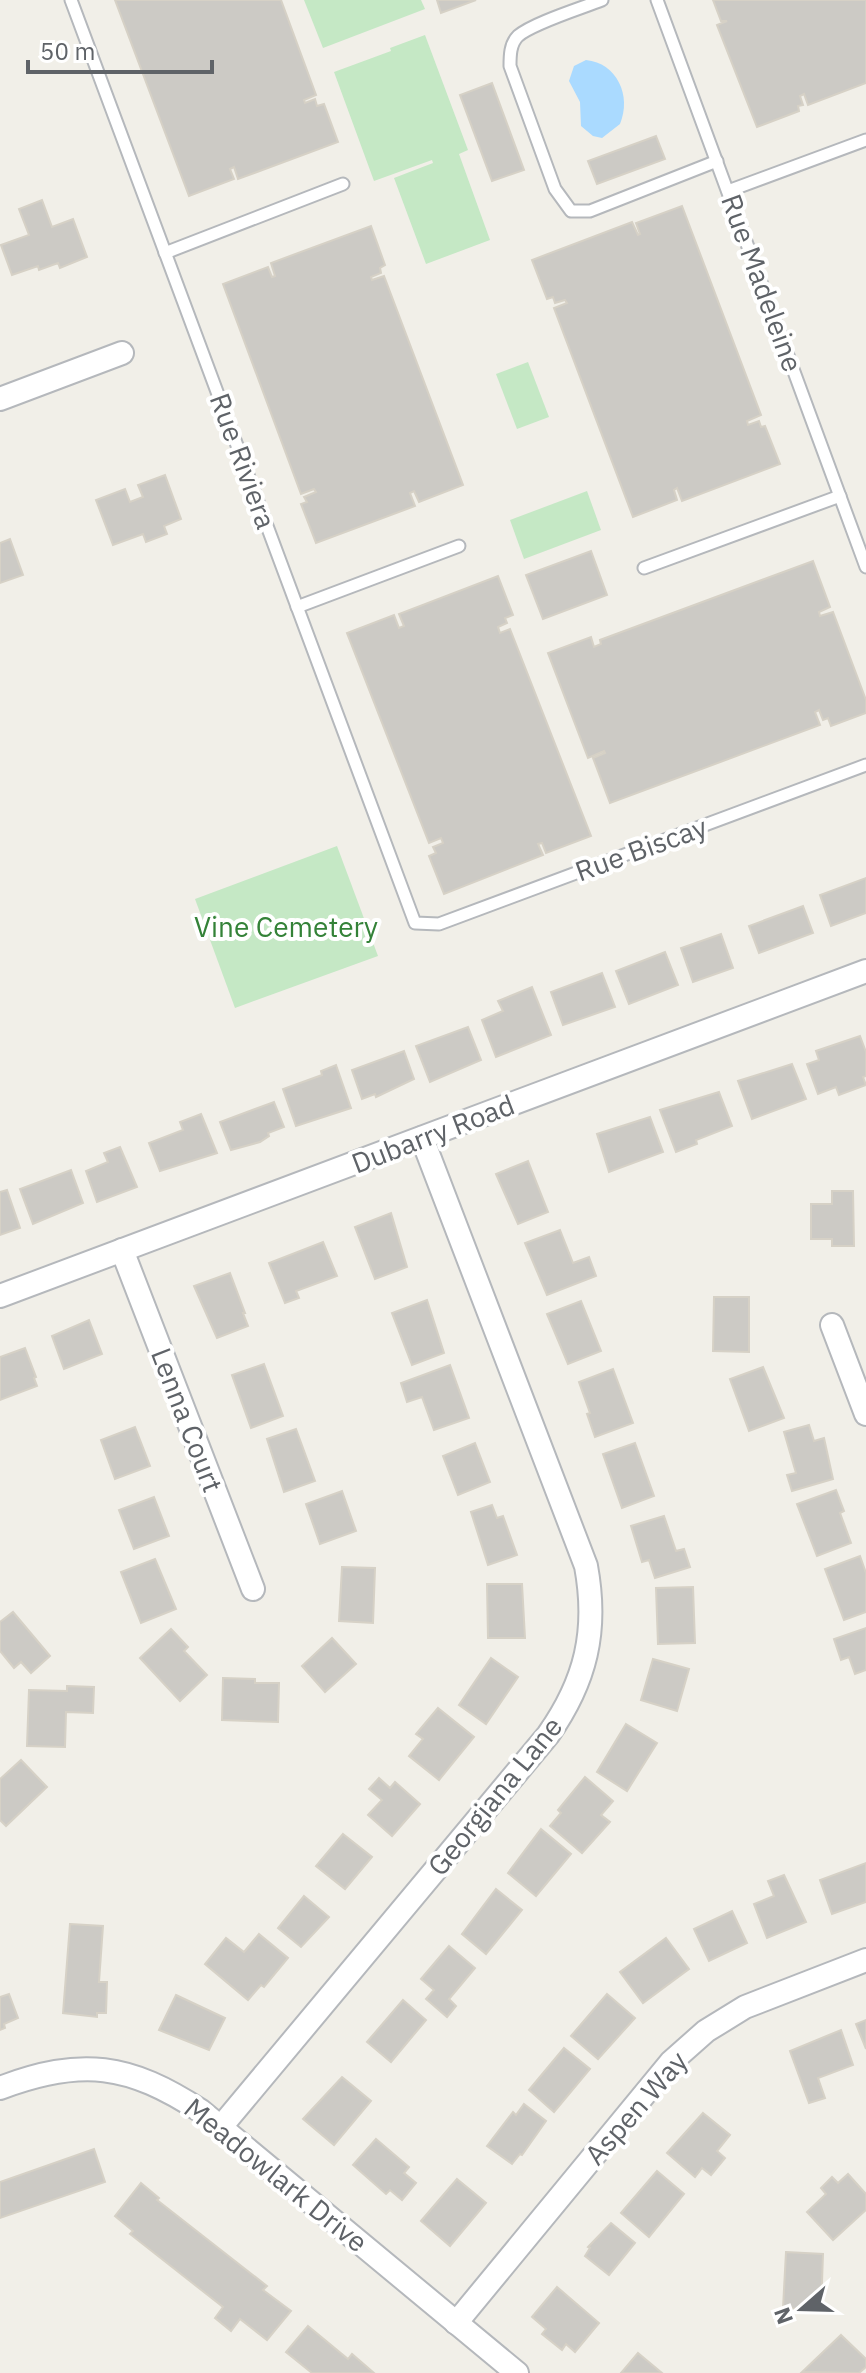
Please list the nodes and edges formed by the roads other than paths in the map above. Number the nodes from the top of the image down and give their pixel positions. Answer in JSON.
{"nodes":[{"id":1,"x":71,"y":0,"type":"edge"},
{"id":2,"x":602,"y":0,"type":"edge"},
{"id":3,"x":657,"y":0,"type":"edge"},
{"id":4,"x":866,"y":140,"type":"edge"},
{"id":5,"x":717,"y":161,"type":"junction"},
{"id":6,"x":343,"y":184,"type":"dead end"},
{"id":7,"x":728,"y":191,"type":"junction"},
{"id":8,"x":165,"y":253,"type":"junction"},
{"id":9,"x":122,"y":353,"type":"dead end"},
{"id":10,"x":0,"y":399,"type":"edge"},
{"id":11,"x":840,"y":496,"type":"junction"},
{"id":12,"x":459,"y":546,"type":"dead end"},
{"id":13,"x":866,"y":567,"type":"edge"},
{"id":14,"x":644,"y":568,"type":"dead end"},
{"id":15,"x":297,"y":607,"type":"junction"},
{"id":16,"x":866,"y":765,"type":"edge"},
{"id":17,"x":415,"y":923,"type":"joint"},
{"id":18,"x":866,"y":971,"type":"edge"},
{"id":19,"x":422,"y":1138,"type":"junction"},
{"id":20,"x":122,"y":1250,"type":"junction"},
{"id":21,"x":0,"y":1296,"type":"edge"},
{"id":22,"x":832,"y":1325,"type":"dead end"},
{"id":23,"x":866,"y":1414,"type":"edge"},
{"id":24,"x":253,"y":1589,"type":"dead end"},
{"id":25,"x":866,"y":1960,"type":"edge"},
{"id":26,"x":0,"y":2088,"type":"edge"},
{"id":27,"x":220,"y":2128,"type":"junction"},
{"id":28,"x":456,"y":2323,"type":"junction"},
{"id":29,"x":517,"y":2373,"type":"edge"}],
"edges":[{"from":1,"to":8,"type":"lane","name":"Rue Riviera"},
{"from":2,"to":5,"type":"lane"},
{"from":3,"to":5,"type":"lane","name":"Rue Madeleine"},
{"from":4,"to":7,"type":"lane"},
{"from":5,"to":7,"type":"lane","name":"Rue Madeleine"},
{"from":6,"to":8,"type":"lane"},
{"from":7,"to":11,"type":"lane","name":"Rue Madeleine"},
{"from":8,"to":15,"type":"lane","name":"Rue Riviera"},
{"from":9,"to":10,"type":"street"},
{"from":11,"to":13,"type":"lane","name":"Rue Madeleine"},
{"from":11,"to":14,"type":"lane"},
{"from":12,"to":15,"type":"lane"},
{"from":15,"to":17,"type":"lane","name":"Rue Riviera"},
{"from":16,"to":17,"type":"lane","name":"Rue Biscay"},
{"from":18,"to":19,"type":"street","name":"Dubarry Road"},
{"from":19,"to":20,"type":"street","name":"Dubarry Road"},
{"from":19,"to":27,"type":"street","name":"Georgiana Lane"},
{"from":20,"to":21,"type":"street","name":"Dubarry Road"},
{"from":20,"to":24,"type":"street","name":"Lenna Court"},
{"from":22,"to":23,"type":"street"},
{"from":25,"to":28,"type":"street","name":"Aspen Way"},
{"from":26,"to":27,"type":"street","name":"Meadowlark Drive"},
{"from":27,"to":28,"type":"street","name":"Meadowlark Drive"},
{"from":28,"to":29,"type":"street","name":"Meadowlark Drive"}]}
